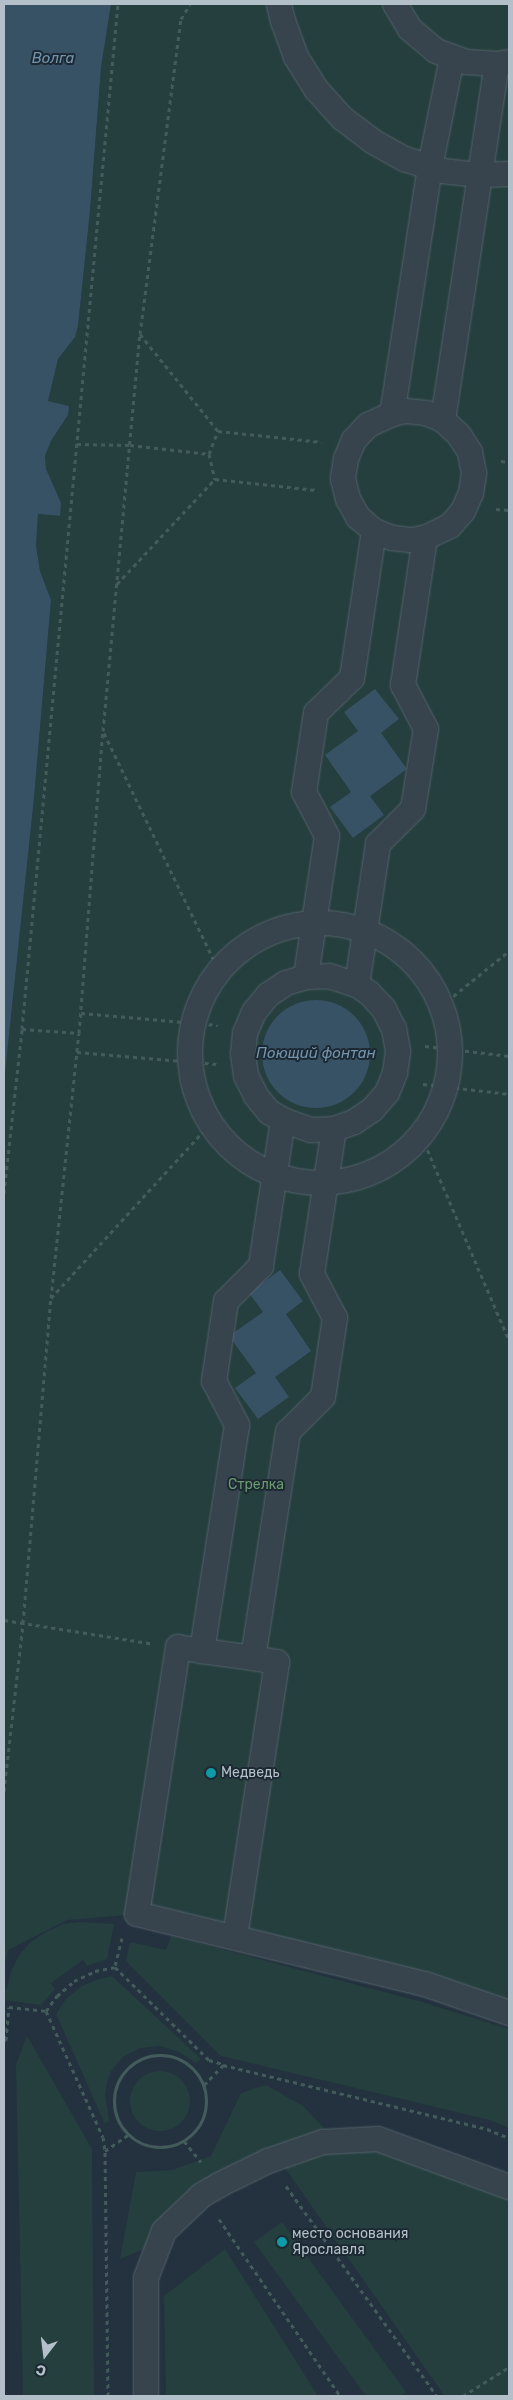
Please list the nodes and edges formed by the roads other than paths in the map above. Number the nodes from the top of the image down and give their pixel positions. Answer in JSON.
{"nodes":[{"id":1,"x":280,"y":4,"type":"edge"},
{"id":2,"x":395,"y":4,"type":"edge"},
{"id":3,"x":452,"y":58,"type":"junction"},
{"id":4,"x":503,"y":63,"type":"edge"},
{"id":5,"x":430,"y":167,"type":"junction"},
{"id":6,"x":509,"y":174,"type":"edge"},
{"id":7,"x":481,"y":175,"type":"junction"},
{"id":8,"x":392,"y":414,"type":"junction"},
{"id":9,"x":443,"y":420,"type":"junction"},
{"id":10,"x":374,"y":531,"type":"junction"},
{"id":11,"x":425,"y":538,"type":"junction"},
{"id":12,"x":314,"y":923,"type":"junction"},
{"id":13,"x":365,"y":931,"type":"junction"},
{"id":14,"x":306,"y":977,"type":"junction"},
{"id":15,"x":356,"y":985,"type":"junction"},
{"id":16,"x":284,"y":1120,"type":"junction"},
{"id":17,"x":334,"y":1129,"type":"junction"},
{"id":18,"x":275,"y":1175,"type":"junction"},
{"id":19,"x":326,"y":1183,"type":"junction"},
{"id":20,"x":202,"y":1651,"type":"junction"},
{"id":21,"x":253,"y":1658,"type":"junction"},
{"id":22,"x":235,"y":1936,"type":"junction"},
{"id":23,"x":509,"y":2013,"type":"edge"},
{"id":24,"x":509,"y":2187,"type":"edge"},
{"id":25,"x":146,"y":2396,"type":"edge"}],
"edges":[{"from":1,"to":5,"type":"street"},
{"from":2,"to":3,"type":"street"},
{"from":3,"to":4,"type":"street"},
{"from":3,"to":5,"type":"street"},
{"from":4,"to":7,"type":"street"},
{"from":5,"to":7,"type":"street"},
{"from":5,"to":8,"type":"street"},
{"from":6,"to":7,"type":"street"},
{"from":7,"to":9,"type":"street"},
{"from":8,"to":9,"type":"street"},
{"from":8,"to":10,"type":"street"},
{"from":9,"to":11,"type":"street"},
{"from":10,"to":11,"type":"street"},
{"from":10,"to":12,"type":"street"},
{"from":11,"to":13,"type":"street"},
{"from":12,"to":13,"type":"street"},
{"from":12,"to":14,"type":"street"},
{"from":12,"to":18,"type":"street"},
{"from":13,"to":15,"type":"street"},
{"from":13,"to":19,"type":"street"},
{"from":14,"to":15,"type":"street"},
{"from":14,"to":16,"type":"street"},
{"from":15,"to":17,"type":"street"},
{"from":16,"to":17,"type":"street"},
{"from":16,"to":18,"type":"street"},
{"from":17,"to":19,"type":"street"},
{"from":18,"to":19,"type":"street"},
{"from":18,"to":20,"type":"street"},
{"from":19,"to":21,"type":"street"},
{"from":20,"to":21,"type":"street"},
{"from":20,"to":22,"type":"street"},
{"from":21,"to":22,"type":"street"},
{"from":22,"to":23,"type":"street"},
{"from":24,"to":25,"type":"street"}]}
